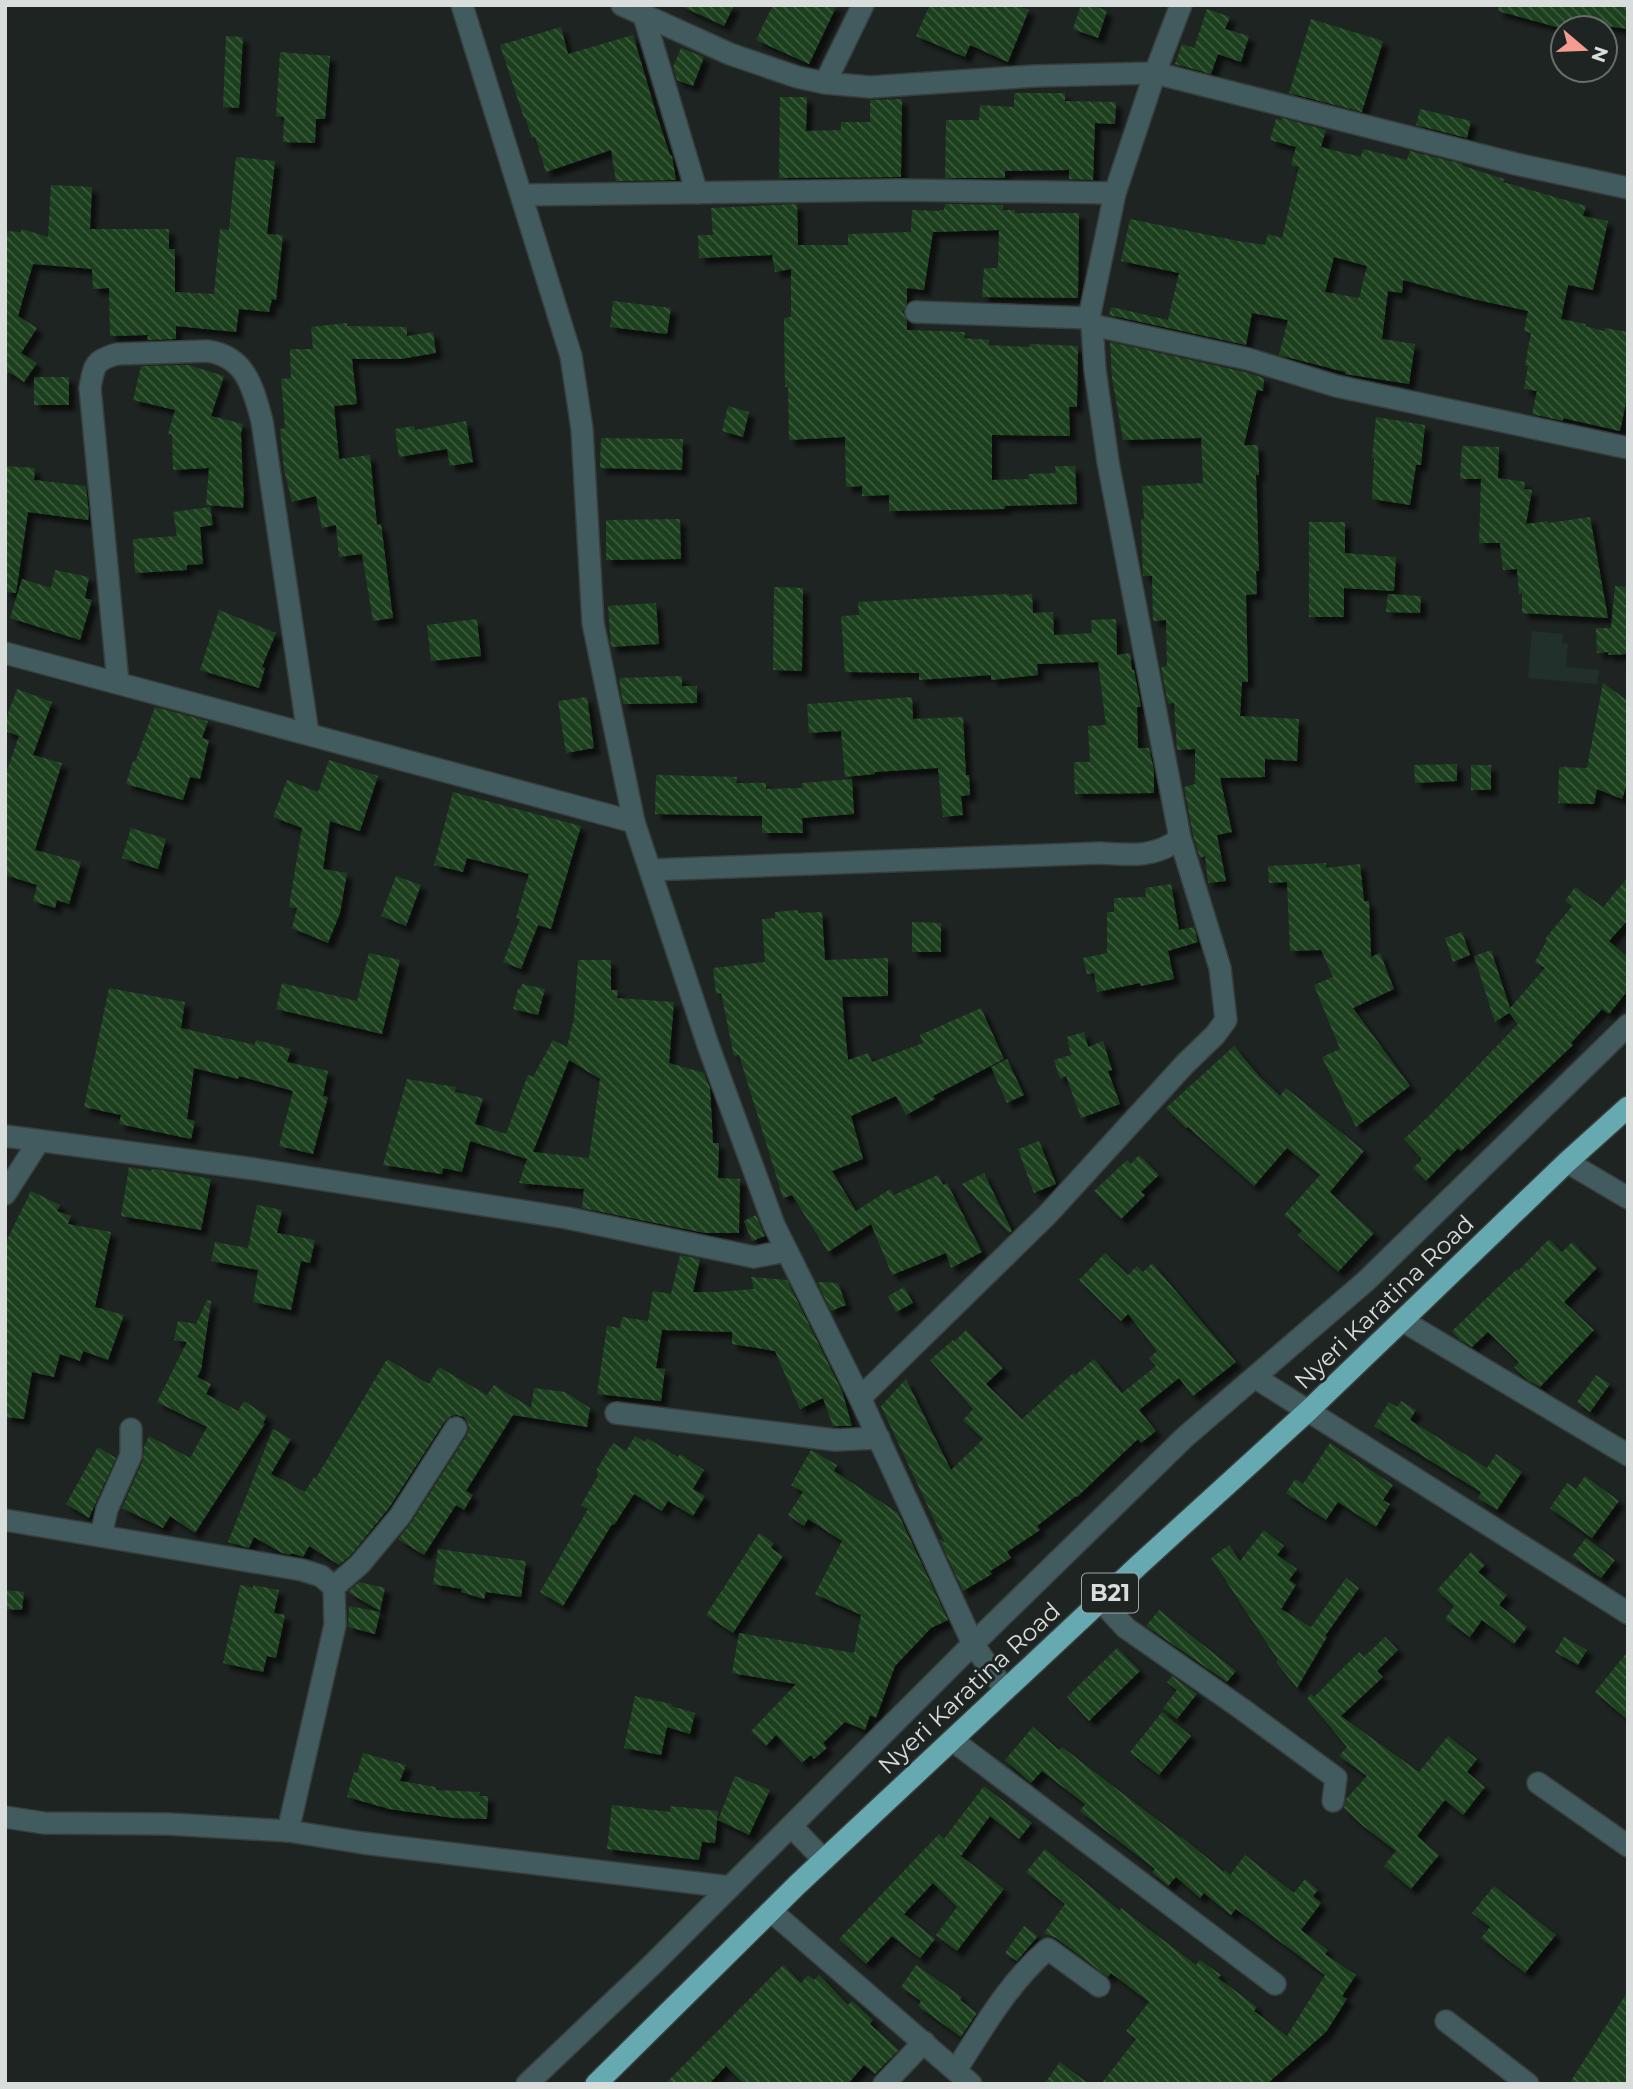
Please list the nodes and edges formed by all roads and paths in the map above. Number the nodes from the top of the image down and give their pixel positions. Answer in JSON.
{"nodes":[{"id":1,"x":462,"y":5,"type":"edge"},
{"id":2,"x":622,"y":5,"type":"edge"},
{"id":3,"x":863,"y":5,"type":"edge"},
{"id":4,"x":1181,"y":5,"type":"edge"},
{"id":5,"x":644,"y":16,"type":"junction"},
{"id":6,"x":1155,"y":74,"type":"junction"},
{"id":7,"x":825,"y":83,"type":"junction"},
{"id":8,"x":1628,"y":188,"type":"edge"},
{"id":9,"x":697,"y":193,"type":"junction"},
{"id":10,"x":1115,"y":193,"type":"junction"},
{"id":11,"x":522,"y":195,"type":"junction"},
{"id":12,"x":916,"y":312,"type":"dead end"},
{"id":13,"x":1090,"y":321,"type":"junction"},
{"id":14,"x":1628,"y":448,"type":"edge"},
{"id":15,"x":5,"y":653,"type":"edge"},
{"id":16,"x":118,"y":683,"type":"junction"},
{"id":17,"x":308,"y":734,"type":"junction"},
{"id":18,"x":635,"y":822,"type":"junction"},
{"id":19,"x":1180,"y":838,"type":"junction"},
{"id":20,"x":650,"y":870,"type":"junction"},
{"id":21,"x":1628,"y":1025,"type":"edge"},
{"id":22,"x":1628,"y":1107,"type":"edge"},
{"id":23,"x":5,"y":1136,"type":"edge"},
{"id":24,"x":39,"y":1142,"type":"junction"},
{"id":25,"x":1567,"y":1162,"type":"junction"},
{"id":26,"x":5,"y":1194,"type":"edge"},
{"id":27,"x":1628,"y":1198,"type":"edge"},
{"id":28,"x":787,"y":1251,"type":"junction"},
{"id":29,"x":1403,"y":1321,"type":"junction"},
{"id":30,"x":1255,"y":1378,"type":"junction"},
{"id":31,"x":860,"y":1398,"type":"junction"},
{"id":32,"x":1309,"y":1410,"type":"junction"},
{"id":33,"x":616,"y":1413,"type":"dead end"},
{"id":34,"x":456,"y":1428,"type":"dead end"},
{"id":35,"x":131,"y":1429,"type":"dead end"},
{"id":36,"x":879,"y":1438,"type":"junction"},
{"id":37,"x":1628,"y":1455,"type":"edge"},
{"id":38,"x":5,"y":1520,"type":"edge"},
{"id":39,"x":101,"y":1536,"type":"junction"},
{"id":40,"x":334,"y":1587,"type":"junction"},
{"id":41,"x":1101,"y":1601,"type":"junction"},
{"id":42,"x":1628,"y":1613,"type":"edge"},
{"id":43,"x":973,"y":1644,"type":"junction"},
{"id":44,"x":1005,"y":1690,"type":"junction"},
{"id":45,"x":952,"y":1740,"type":"junction"},
{"id":46,"x":1538,"y":1783,"type":"dead end"},
{"id":47,"x":1333,"y":1801,"type":"dead end"},
{"id":48,"x":5,"y":1817,"type":"edge"},
{"id":49,"x":791,"y":1826,"type":"junction"},
{"id":50,"x":288,"y":1831,"type":"junction"},
{"id":51,"x":1628,"y":1846,"type":"edge"},
{"id":52,"x":824,"y":1860,"type":"junction"},
{"id":53,"x":730,"y":1887,"type":"junction"},
{"id":54,"x":771,"y":1911,"type":"junction"},
{"id":55,"x":1275,"y":1984,"type":"dead end"},
{"id":56,"x":1099,"y":1986,"type":"dead end"},
{"id":57,"x":1446,"y":2021,"type":"dead end"},
{"id":58,"x":924,"y":2042,"type":"junction"},
{"id":59,"x":963,"y":2077,"type":"edge"},
{"id":60,"x":527,"y":2084,"type":"edge"},
{"id":61,"x":596,"y":2084,"type":"edge"},
{"id":62,"x":884,"y":2084,"type":"edge"},
{"id":63,"x":1528,"y":2084,"type":"edge"}],
"edges":[{"from":1,"to":11,"type":"street"},
{"from":2,"to":5,"type":"street"},
{"from":3,"to":7,"type":"street"},
{"from":4,"to":6,"type":"street"},
{"from":5,"to":7,"type":"street"},
{"from":5,"to":9,"type":"street"},
{"from":6,"to":7,"type":"street"},
{"from":6,"to":8,"type":"street"},
{"from":6,"to":10,"type":"street"},
{"from":9,"to":10,"type":"street"},
{"from":9,"to":11,"type":"street"},
{"from":10,"to":13,"type":"street"},
{"from":11,"to":18,"type":"street"},
{"from":12,"to":13,"type":"street"},
{"from":13,"to":14,"type":"street"},
{"from":13,"to":19,"type":"street"},
{"from":15,"to":16,"type":"street"},
{"from":16,"to":17,"type":"street"},
{"from":16,"to":17,"type":"street"},
{"from":17,"to":18,"type":"street"},
{"from":18,"to":20,"type":"street"},
{"from":19,"to":20,"type":"street"},
{"from":19,"to":31,"type":"street"},
{"from":20,"to":28,"type":"street"},
{"from":21,"to":30,"type":"street"},
{"from":22,"to":25,"type":"highway","name":"Nyeri Karatina Road","number":"B21"},
{"from":23,"to":24,"type":"street"},
{"from":24,"to":26,"type":"street"},
{"from":24,"to":28,"type":"street"},
{"from":25,"to":27,"type":"street"},
{"from":25,"to":29,"type":"highway","name":"Nyeri Karatina Road","number":"B21"},
{"from":28,"to":31,"type":"street"},
{"from":29,"to":32,"type":"highway","name":"Nyeri Karatina Road","number":"B21"},
{"from":29,"to":37,"type":"street"},
{"from":30,"to":32,"type":"street"},
{"from":30,"to":43,"type":"street"},
{"from":31,"to":36,"type":"street"},
{"from":32,"to":41,"type":"highway","name":"Nyeri Karatina Road","number":"B21"},
{"from":32,"to":42,"type":"street"},
{"from":33,"to":36,"type":"street"},
{"from":34,"to":40,"type":"street"},
{"from":35,"to":39,"type":"street"},
{"from":36,"to":43,"type":"street"},
{"from":38,"to":39,"type":"street"},
{"from":39,"to":40,"type":"street"},
{"from":40,"to":50,"type":"street"},
{"from":41,"to":44,"type":"highway","name":"Nyeri Karatina Road","number":"B21"},
{"from":41,"to":47,"type":"street"},
{"from":43,"to":44,"type":"street"},
{"from":43,"to":49,"type":"street"},
{"from":44,"to":45,"type":"highway","name":"Nyeri Karatina Road","number":"B21"},
{"from":45,"to":52,"type":"highway","name":"Nyeri Karatina Road","number":"B21"},
{"from":45,"to":55,"type":"street"},
{"from":46,"to":51,"type":"street"},
{"from":48,"to":50,"type":"street"},
{"from":49,"to":52,"type":"street"},
{"from":49,"to":53,"type":"street"},
{"from":50,"to":53,"type":"street"},
{"from":52,"to":54,"type":"highway","name":"Nyeri Karatina Road","number":"B21"},
{"from":53,"to":60,"type":"street"},
{"from":54,"to":58,"type":"street"},
{"from":54,"to":61,"type":"highway","name":"Nyeri Karatina Road","number":"B21"},
{"from":56,"to":59,"type":"street"},
{"from":57,"to":63,"type":"street"},
{"from":58,"to":59,"type":"street"},
{"from":58,"to":62,"type":"street"}]}
